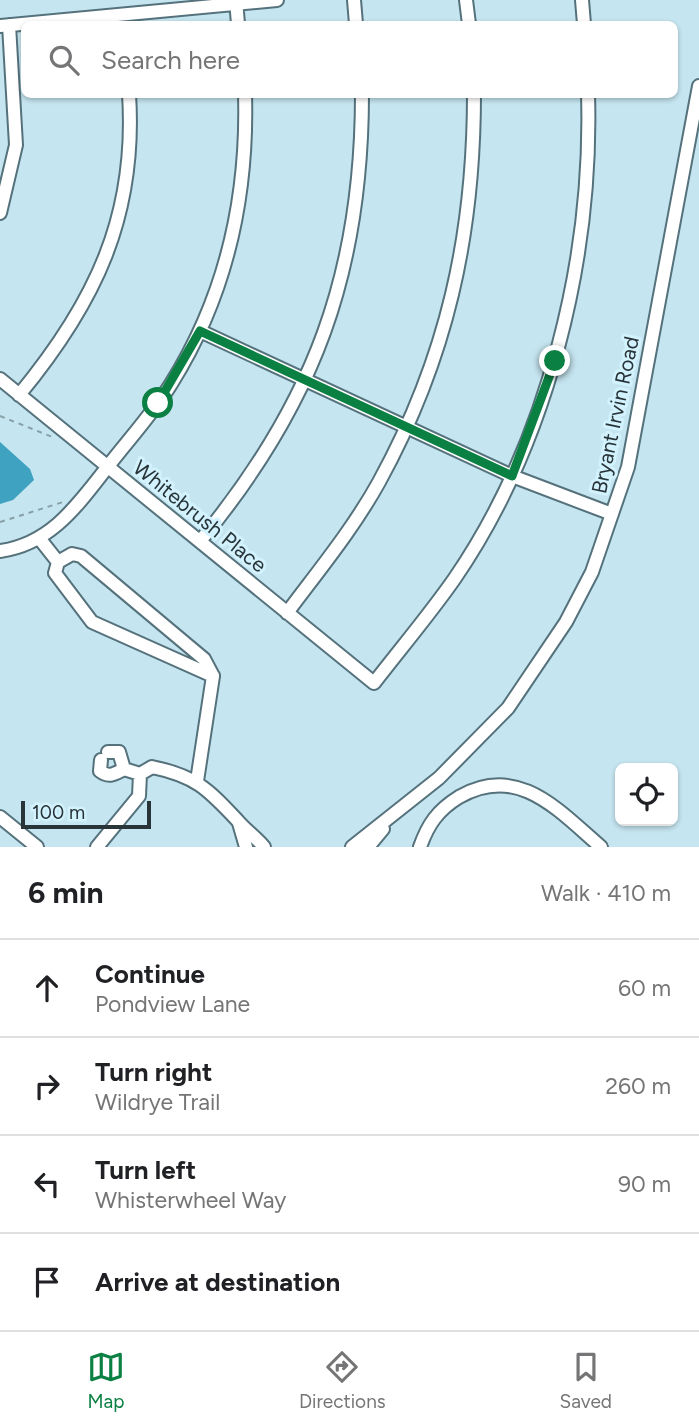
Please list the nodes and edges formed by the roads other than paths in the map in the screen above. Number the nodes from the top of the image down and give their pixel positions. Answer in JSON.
{"nodes":[{"id":1,"x":277,"y":0,"type":"edge"},
{"id":2,"x":354,"y":0,"type":"edge"},
{"id":3,"x":466,"y":0,"type":"edge"},
{"id":4,"x":582,"y":0,"type":"edge"},
{"id":5,"x":236,"y":2,"type":"edge"},
{"id":6,"x":123,"y":19,"type":"edge"},
{"id":7,"x":83,"y":21,"type":"edge"},
{"id":8,"x":238,"y":21,"type":"edge"},
{"id":9,"x":356,"y":21,"type":"edge"},
{"id":10,"x":468,"y":21,"type":"edge"},
{"id":11,"x":584,"y":21,"type":"edge"},
{"id":12,"x":4,"y":25,"type":"edge"},
{"id":13,"x":699,"y":86,"type":"edge"},
{"id":14,"x":129,"y":98,"type":"edge"},
{"id":15,"x":245,"y":98,"type":"edge"},
{"id":16,"x":362,"y":98,"type":"edge"},
{"id":17,"x":474,"y":98,"type":"edge"},
{"id":18,"x":588,"y":98,"type":"edge"},
{"id":19,"x":0,"y":213,"type":"edge"},
{"id":20,"x":200,"y":331,"type":"junction"},
{"id":21,"x":0,"y":379,"type":"edge"},
{"id":22,"x":306,"y":379,"type":"junction"},
{"id":23,"x":19,"y":395,"type":"junction"},
{"id":24,"x":406,"y":428,"type":"junction"},
{"id":25,"x":108,"y":466,"type":"junction"},
{"id":26,"x":512,"y":476,"type":"junction"},
{"id":27,"x":612,"y":514,"type":"junction"},
{"id":28,"x":39,"y":538,"type":"junction"},
{"id":29,"x":201,"y":540,"type":"junction"},
{"id":30,"x":0,"y":551,"type":"edge"},
{"id":31,"x":58,"y":562,"type":"junction"},
{"id":32,"x":287,"y":612,"type":"junction"},
{"id":33,"x":213,"y":676,"type":"junction"},
{"id":34,"x":124,"y":769,"type":"junction"},
{"id":35,"x":141,"y":774,"type":"junction"},
{"id":36,"x":197,"y":781,"type":"junction"},
{"id":37,"x":401,"y":808,"type":"junction"},
{"id":38,"x":0,"y":817,"type":"edge"},
{"id":39,"x":239,"y":822,"type":"junction"},
{"id":40,"x":37,"y":847,"type":"edge"},
{"id":41,"x":97,"y":847,"type":"edge"},
{"id":42,"x":246,"y":847,"type":"edge"},
{"id":43,"x":264,"y":847,"type":"edge"},
{"id":44,"x":352,"y":847,"type":"edge"},
{"id":45,"x":368,"y":847,"type":"edge"},
{"id":46,"x":420,"y":847,"type":"edge"},
{"id":47,"x":601,"y":847,"type":"edge"}],
"edges":[{"from":1,"to":5,"type":"street"},
{"from":2,"to":9,"type":"street"},
{"from":3,"to":10,"type":"street"},
{"from":4,"to":11,"type":"street"},
{"from":5,"to":6,"type":"street"},
{"from":5,"to":8,"type":"street"},
{"from":6,"to":7,"type":"street"},
{"from":12,"to":19,"type":"street"},
{"from":13,"to":27,"type":"street","name":"Bryant Irvin Road"},
{"from":14,"to":23,"type":"street"},
{"from":15,"to":20,"type":"street"},
{"from":16,"to":22,"type":"street"},
{"from":17,"to":24,"type":"street"},
{"from":18,"to":26,"type":"street"},
{"from":20,"to":22,"type":"street"},
{"from":20,"to":25,"type":"street"},
{"from":21,"to":23,"type":"street","name":"Whitebrush Place"},
{"from":22,"to":24,"type":"street"},
{"from":22,"to":29,"type":"street"},
{"from":23,"to":25,"type":"street","name":"Whitebrush Place"},
{"from":24,"to":26,"type":"street"},
{"from":24,"to":32,"type":"street"},
{"from":25,"to":28,"type":"street"},
{"from":25,"to":29,"type":"street","name":"Whitebrush Place"},
{"from":26,"to":27,"type":"street"},
{"from":26,"to":32,"type":"street","name":"Whitebrush Place"},
{"from":27,"to":37,"type":"street","name":"Bryant Irvin Road"},
{"from":28,"to":30,"type":"street"},
{"from":28,"to":31,"type":"street"},
{"from":29,"to":32,"type":"street","name":"Whitebrush Place"},
{"from":31,"to":33,"type":"street"},
{"from":31,"to":33,"type":"street"},
{"from":33,"to":36,"type":"street"},
{"from":34,"to":34,"type":"street"},
{"from":34,"to":35,"type":"street"},
{"from":35,"to":36,"type":"street"},
{"from":35,"to":41,"type":"street"},
{"from":36,"to":39,"type":"street"},
{"from":37,"to":44,"type":"street","name":"Bryant Irvin Road"},
{"from":37,"to":45,"type":"street","name":"Bryant Irvin Road"},
{"from":38,"to":40,"type":"street"},
{"from":39,"to":42,"type":"street"},
{"from":39,"to":43,"type":"street"},
{"from":46,"to":47,"type":"street"}]}
